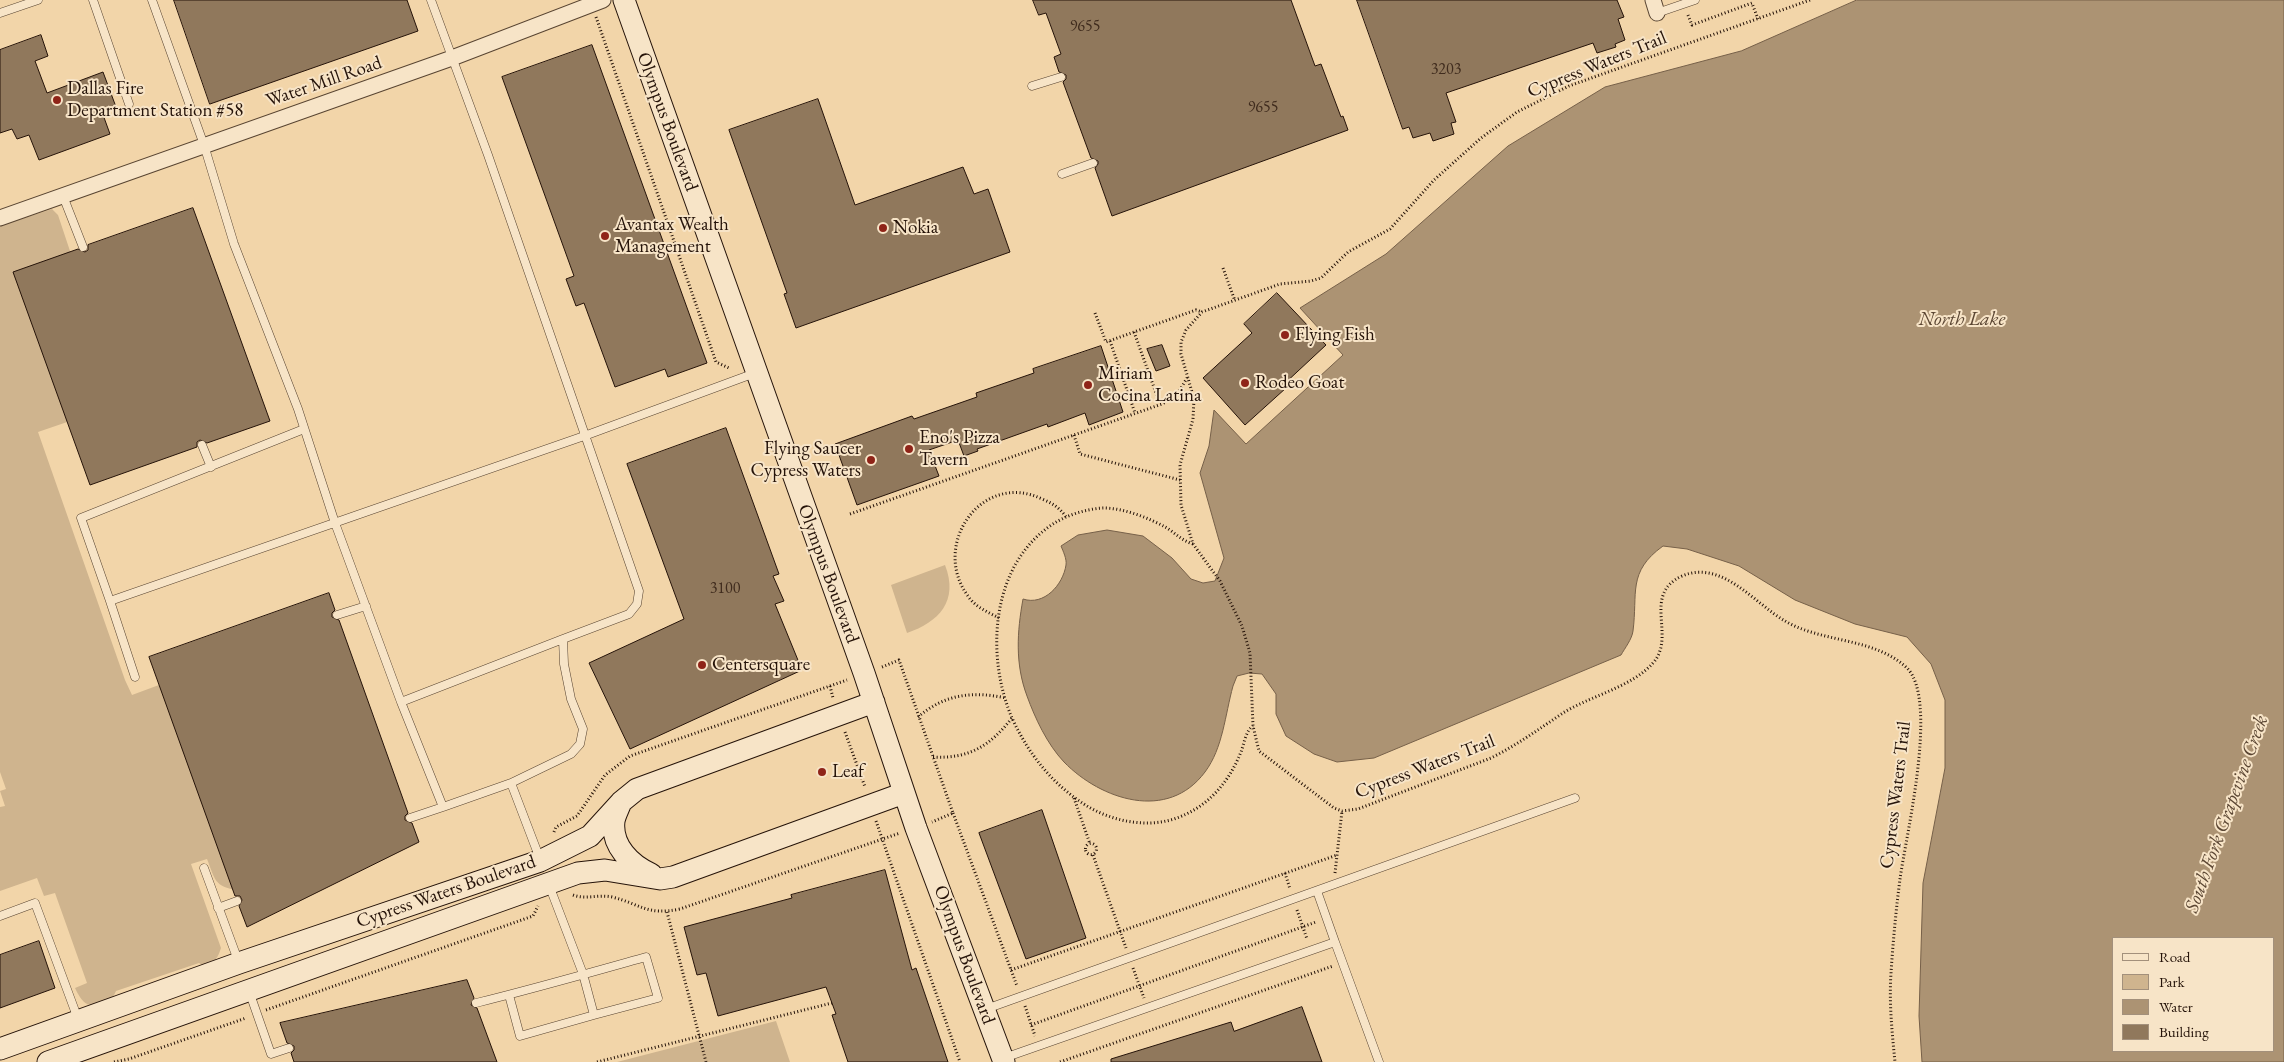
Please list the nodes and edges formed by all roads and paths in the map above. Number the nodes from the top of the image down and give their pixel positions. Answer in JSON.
{"nodes":[{"id":1,"x":38,"y":0,"type":"edge"},
{"id":2,"x":93,"y":0,"type":"edge"},
{"id":3,"x":152,"y":0,"type":"edge"},
{"id":4,"x":431,"y":0,"type":"edge"},
{"id":5,"x":624,"y":0,"type":"edge"},
{"id":6,"x":1695,"y":0,"type":"edge"},
{"id":7,"x":1810,"y":0,"type":"edge"},
{"id":8,"x":598,"y":2,"type":"edge"},
{"id":9,"x":1684,"y":4,"type":"junction"},
{"id":10,"x":1655,"y":6,"type":"edge"},
{"id":11,"x":0,"y":13,"type":"edge"},
{"id":12,"x":1758,"y":19,"type":"junction"},
{"id":13,"x":452,"y":58,"type":"junction"},
{"id":14,"x":1061,"y":77,"type":"dead end"},
{"id":15,"x":1032,"y":86,"type":"dead end"},
{"id":16,"x":129,"y":104,"type":"dead end"},
{"id":17,"x":204,"y":146,"type":"junction"},
{"id":18,"x":1093,"y":163,"type":"dead end"},
{"id":19,"x":1062,"y":174,"type":"dead end"},
{"id":20,"x":63,"y":196,"type":"junction"},
{"id":21,"x":0,"y":218,"type":"edge"},
{"id":22,"x":82,"y":247,"type":"dead end"},
{"id":23,"x":1223,"y":268,"type":"dead end"},
{"id":24,"x":1236,"y":301,"type":"junction"},
{"id":25,"x":1202,"y":312,"type":"junction"},
{"id":26,"x":1096,"y":314,"type":"dead end"},
{"id":27,"x":1134,"y":332,"type":"junction"},
{"id":28,"x":1110,"y":341,"type":"junction"},
{"id":29,"x":729,"y":368,"type":"dead end"},
{"id":30,"x":757,"y":372,"type":"junction"},
{"id":31,"x":1187,"y":378,"type":"junction"},
{"id":32,"x":1160,"y":404,"type":"junction"},
{"id":33,"x":1135,"y":413,"type":"junction"},
{"id":34,"x":304,"y":430,"type":"junction"},
{"id":35,"x":587,"y":435,"type":"junction"},
{"id":36,"x":1074,"y":435,"type":"junction"},
{"id":37,"x":202,"y":445,"type":"dead end"},
{"id":38,"x":211,"y":467,"type":"junction"},
{"id":39,"x":1180,"y":480,"type":"junction"},
{"id":40,"x":850,"y":514,"type":"dead end"},
{"id":41,"x":1066,"y":517,"type":"junction"},
{"id":42,"x":335,"y":522,"type":"junction"},
{"id":43,"x":1192,"y":544,"type":"junction"},
{"id":44,"x":110,"y":600,"type":"junction"},
{"id":45,"x":366,"y":606,"type":"junction"},
{"id":46,"x":337,"y":615,"type":"dead end"},
{"id":47,"x":999,"y":618,"type":"junction"},
{"id":48,"x":563,"y":639,"type":"junction"},
{"id":49,"x":881,"y":667,"type":"dead end"},
{"id":50,"x":135,"y":678,"type":"dead end"},
{"id":51,"x":848,"y":679,"type":"dead end"},
{"id":52,"x":830,"y":686,"type":"junction"},
{"id":53,"x":1006,"y":698,"type":"junction"},
{"id":54,"x":401,"y":702,"type":"junction"},
{"id":55,"x":874,"y":702,"type":"junction"},
{"id":56,"x":839,"y":715,"type":"junction"},
{"id":57,"x":918,"y":717,"type":"junction"},
{"id":58,"x":1012,"y":718,"type":"junction"},
{"id":59,"x":1253,"y":726,"type":"junction"},
{"id":60,"x":933,"y":757,"type":"junction"},
{"id":61,"x":511,"y":783,"type":"junction"},
{"id":62,"x":904,"y":793,"type":"junction"},
{"id":63,"x":1074,"y":798,"type":"junction"},
{"id":64,"x":1575,"y":798,"type":"dead end"},
{"id":65,"x":621,"y":802,"type":"junction"},
{"id":66,"x":871,"y":805,"type":"junction"},
{"id":67,"x":443,"y":807,"type":"junction"},
{"id":68,"x":1342,"y":811,"type":"junction"},
{"id":69,"x":953,"y":813,"type":"junction"},
{"id":70,"x":410,"y":818,"type":"dead end"},
{"id":71,"x":936,"y":820,"type":"dead end"},
{"id":72,"x":900,"y":834,"type":"dead end"},
{"id":73,"x":550,"y":839,"type":"dead end"},
{"id":74,"x":882,"y":840,"type":"junction"},
{"id":75,"x":1090,"y":844,"type":"junction"},
{"id":76,"x":1093,"y":855,"type":"junction"},
{"id":77,"x":1337,"y":855,"type":"junction"},
{"id":78,"x":540,"y":861,"type":"junction"},
{"id":79,"x":204,"y":868,"type":"dead end"},
{"id":80,"x":1285,"y":874,"type":"junction"},
{"id":81,"x":660,"y":879,"type":"junction"},
{"id":82,"x":1338,"y":883,"type":"junction"},
{"id":83,"x":1316,"y":891,"type":"junction"},
{"id":84,"x":568,"y":893,"type":"dead end"},
{"id":85,"x":544,"y":894,"type":"junction"},
{"id":86,"x":1293,"y":899,"type":"junction"},
{"id":87,"x":237,"y":901,"type":"dead end"},
{"id":88,"x":218,"y":908,"type":"junction"},
{"id":89,"x":667,"y":912,"type":"junction"},
{"id":90,"x":0,"y":916,"type":"edge"},
{"id":91,"x":1326,"y":918,"type":"junction"},
{"id":92,"x":1303,"y":926,"type":"junction"},
{"id":93,"x":1120,"y":931,"type":"junction"},
{"id":94,"x":1335,"y":942,"type":"junction"},
{"id":95,"x":1311,"y":950,"type":"junction"},
{"id":96,"x":1130,"y":958,"type":"junction"},
{"id":97,"x":1343,"y":962,"type":"junction"},
{"id":98,"x":238,"y":963,"type":"junction"},
{"id":99,"x":1011,"y":970,"type":"junction"},
{"id":100,"x":1319,"y":971,"type":"junction"},
{"id":101,"x":583,"y":974,"type":"junction"},
{"id":102,"x":1140,"y":986,"type":"junction"},
{"id":103,"x":248,"y":989,"type":"junction"},
{"id":104,"x":509,"y":995,"type":"junction"},
{"id":105,"x":1021,"y":996,"type":"junction"},
{"id":106,"x":476,"y":1003,"type":"dead end"},
{"id":107,"x":832,"y":1003,"type":"dead end"},
{"id":108,"x":1147,"y":1008,"type":"junction"},
{"id":109,"x":984,"y":1010,"type":"junction"},
{"id":110,"x":257,"y":1014,"type":"junction"},
{"id":111,"x":594,"y":1015,"type":"junction"},
{"id":112,"x":78,"y":1019,"type":"junction"},
{"id":113,"x":1031,"y":1025,"type":"junction"},
{"id":114,"x":1154,"y":1029,"type":"junction"},
{"id":115,"x":700,"y":1035,"type":"junction"},
{"id":116,"x":1039,"y":1046,"type":"junction"},
{"id":117,"x":289,"y":1048,"type":"dead end"},
{"id":118,"x":0,"y":1049,"type":"edge"},
{"id":119,"x":1003,"y":1060,"type":"edge"},
{"id":120,"x":48,"y":1062,"type":"edge"},
{"id":121,"x":114,"y":1062,"type":"edge"},
{"id":122,"x":597,"y":1062,"type":"edge"},
{"id":123,"x":706,"y":1062,"type":"edge"},
{"id":124,"x":960,"y":1062,"type":"edge"},
{"id":125,"x":1060,"y":1062,"type":"edge"},
{"id":126,"x":1379,"y":1062,"type":"edge"},
{"id":127,"x":1895,"y":1062,"type":"edge"}],
"edges":[{"from":1,"to":11,"type":"lane"},
{"from":2,"to":16,"type":"lane"},
{"from":3,"to":17,"type":"lane"},
{"from":4,"to":13,"type":"lane"},
{"from":5,"to":30,"type":"street","name":"Olympus Boulevard"},
{"from":6,"to":9,"type":"lane"},
{"from":7,"to":12,"type":"path","name":"Cypress Waters Trail"},
{"from":8,"to":13,"type":"street","name":"Water Mill Road"},
{"from":8,"to":29,"type":"path"},
{"from":9,"to":10,"type":"lane"},
{"from":9,"to":12,"type":"path"},
{"from":12,"to":24,"type":"path","name":"Cypress Waters Trail"},
{"from":13,"to":17,"type":"street","name":"Water Mill Road"},
{"from":13,"to":35,"type":"lane"},
{"from":14,"to":15,"type":"lane"},
{"from":17,"to":20,"type":"street","name":"Water Mill Road"},
{"from":17,"to":34,"type":"lane"},
{"from":18,"to":19,"type":"lane"},
{"from":20,"to":21,"type":"street","name":"Water Mill Road"},
{"from":20,"to":22,"type":"lane"},
{"from":23,"to":24,"type":"path"},
{"from":24,"to":25,"type":"path","name":"Cypress Waters Trail"},
{"from":25,"to":27,"type":"path"},
{"from":25,"to":31,"type":"path","name":"Cypress Waters Trail"},
{"from":26,"to":28,"type":"path"},
{"from":27,"to":28,"type":"path"},
{"from":27,"to":32,"type":"path"},
{"from":28,"to":33,"type":"path"},
{"from":30,"to":35,"type":"lane"},
{"from":30,"to":55,"type":"street","name":"Olympus Boulevard"},
{"from":31,"to":32,"type":"path"},
{"from":31,"to":39,"type":"path","name":"Cypress Waters Trail"},
{"from":32,"to":33,"type":"path"},
{"from":33,"to":36,"type":"path"},
{"from":34,"to":38,"type":"lane"},
{"from":34,"to":42,"type":"lane"},
{"from":35,"to":42,"type":"lane"},
{"from":35,"to":48,"type":"lane"},
{"from":36,"to":39,"type":"path"},
{"from":36,"to":40,"type":"path"},
{"from":37,"to":38,"type":"lane"},
{"from":38,"to":44,"type":"lane"},
{"from":39,"to":43,"type":"path","name":"Cypress Waters Trail"},
{"from":41,"to":43,"type":"path"},
{"from":41,"to":47,"type":"path"},
{"from":41,"to":47,"type":"path"},
{"from":42,"to":44,"type":"lane"},
{"from":42,"to":45,"type":"lane"},
{"from":43,"to":59,"type":"path","name":"Cypress Waters Trail"},
{"from":44,"to":50,"type":"lane"},
{"from":45,"to":46,"type":"lane"},
{"from":45,"to":54,"type":"lane"},
{"from":47,"to":53,"type":"path"},
{"from":48,"to":54,"type":"lane"},
{"from":48,"to":61,"type":"lane"},
{"from":49,"to":57,"type":"path"},
{"from":51,"to":52,"type":"path"},
{"from":52,"to":56,"type":"path"},
{"from":52,"to":73,"type":"path"},
{"from":53,"to":57,"type":"path"},
{"from":53,"to":58,"type":"path"},
{"from":54,"to":67,"type":"lane"},
{"from":55,"to":56,"type":"street","name":"Cypress Waters Boulevard"},
{"from":55,"to":62,"type":"street","name":"Olympus Boulevard"},
{"from":56,"to":65,"type":"street","name":"Cypress Waters Boulevard"},
{"from":56,"to":66,"type":"path"},
{"from":57,"to":60,"type":"path"},
{"from":58,"to":60,"type":"path"},
{"from":58,"to":63,"type":"path"},
{"from":59,"to":63,"type":"path"},
{"from":59,"to":68,"type":"path","name":"Cypress Waters Trail"},
{"from":60,"to":69,"type":"path"},
{"from":61,"to":67,"type":"lane"},
{"from":61,"to":78,"type":"lane"},
{"from":62,"to":66,"type":"street","name":"Cypress Waters Boulevard"},
{"from":62,"to":109,"type":"street","name":"Olympus Boulevard"},
{"from":63,"to":75,"type":"path"},
{"from":64,"to":82,"type":"lane"},
{"from":65,"to":78,"type":"street","name":"Cypress Waters Boulevard"},
{"from":65,"to":81,"type":"street"},
{"from":66,"to":74,"type":"path"},
{"from":66,"to":81,"type":"street","name":"Cypress Waters Boulevard"},
{"from":67,"to":70,"type":"lane"},
{"from":68,"to":77,"type":"path"},
{"from":68,"to":127,"type":"path","name":"Cypress Waters Trail"},
{"from":69,"to":71,"type":"path"},
{"from":69,"to":99,"type":"path"},
{"from":72,"to":74,"type":"path"},
{"from":74,"to":89,"type":"path"},
{"from":74,"to":124,"type":"path"},
{"from":75,"to":76,"type":"path"},
{"from":75,"to":76,"type":"path"},
{"from":76,"to":93,"type":"path"},
{"from":77,"to":80,"type":"path"},
{"from":77,"to":82,"type":"path"},
{"from":78,"to":85,"type":"street"},
{"from":78,"to":98,"type":"street","name":"Cypress Waters Boulevard"},
{"from":79,"to":88,"type":"lane"},
{"from":80,"to":86,"type":"path"},
{"from":80,"to":93,"type":"path"},
{"from":81,"to":85,"type":"street","name":"Cypress Waters Boulevard"},
{"from":82,"to":83,"type":"lane"},
{"from":83,"to":86,"type":"lane"},
{"from":83,"to":91,"type":"lane"},
{"from":84,"to":89,"type":"path"},
{"from":85,"to":101,"type":"lane"},
{"from":85,"to":103,"type":"street","name":"Cypress Waters Boulevard"},
{"from":85,"to":110,"type":"path"},
{"from":86,"to":92,"type":"path"},
{"from":86,"to":96,"type":"lane"},
{"from":87,"to":88,"type":"lane"},
{"from":88,"to":98,"type":"lane"},
{"from":89,"to":115,"type":"path"},
{"from":90,"to":112,"type":"lane"},
{"from":91,"to":92,"type":"path"},
{"from":91,"to":94,"type":"lane"},
{"from":92,"to":95,"type":"path"},
{"from":92,"to":102,"type":"path"},
{"from":93,"to":96,"type":"path"},
{"from":93,"to":99,"type":"path"},
{"from":94,"to":95,"type":"lane"},
{"from":94,"to":97,"type":"lane"},
{"from":95,"to":100,"type":"path"},
{"from":95,"to":108,"type":"lane"},
{"from":96,"to":102,"type":"path"},
{"from":96,"to":105,"type":"lane"},
{"from":97,"to":100,"type":"path"},
{"from":97,"to":126,"type":"lane"},
{"from":98,"to":103,"type":"street"},
{"from":98,"to":112,"type":"street","name":"Cypress Waters Boulevard"},
{"from":99,"to":105,"type":"path"},
{"from":100,"to":114,"type":"path"},
{"from":101,"to":104,"type":"lane"},
{"from":101,"to":111,"type":"lane"},
{"from":101,"to":111,"type":"lane"},
{"from":102,"to":108,"type":"path"},
{"from":102,"to":113,"type":"path"},
{"from":103,"to":110,"type":"lane"},
{"from":103,"to":120,"type":"street","name":"Cypress Waters Boulevard"},
{"from":104,"to":106,"type":"lane"},
{"from":104,"to":111,"type":"lane"},
{"from":105,"to":109,"type":"lane"},
{"from":105,"to":113,"type":"path"},
{"from":107,"to":115,"type":"path"},
{"from":108,"to":114,"type":"path"},
{"from":108,"to":116,"type":"lane"},
{"from":109,"to":119,"type":"street","name":"Olympus Boulevard"},
{"from":110,"to":117,"type":"lane"},
{"from":110,"to":121,"type":"path"},
{"from":112,"to":118,"type":"street","name":"Cypress Waters Boulevard"},
{"from":113,"to":116,"type":"path"},
{"from":114,"to":125,"type":"path"},
{"from":115,"to":122,"type":"path"},
{"from":115,"to":123,"type":"path"},
{"from":116,"to":119,"type":"lane"}]}
